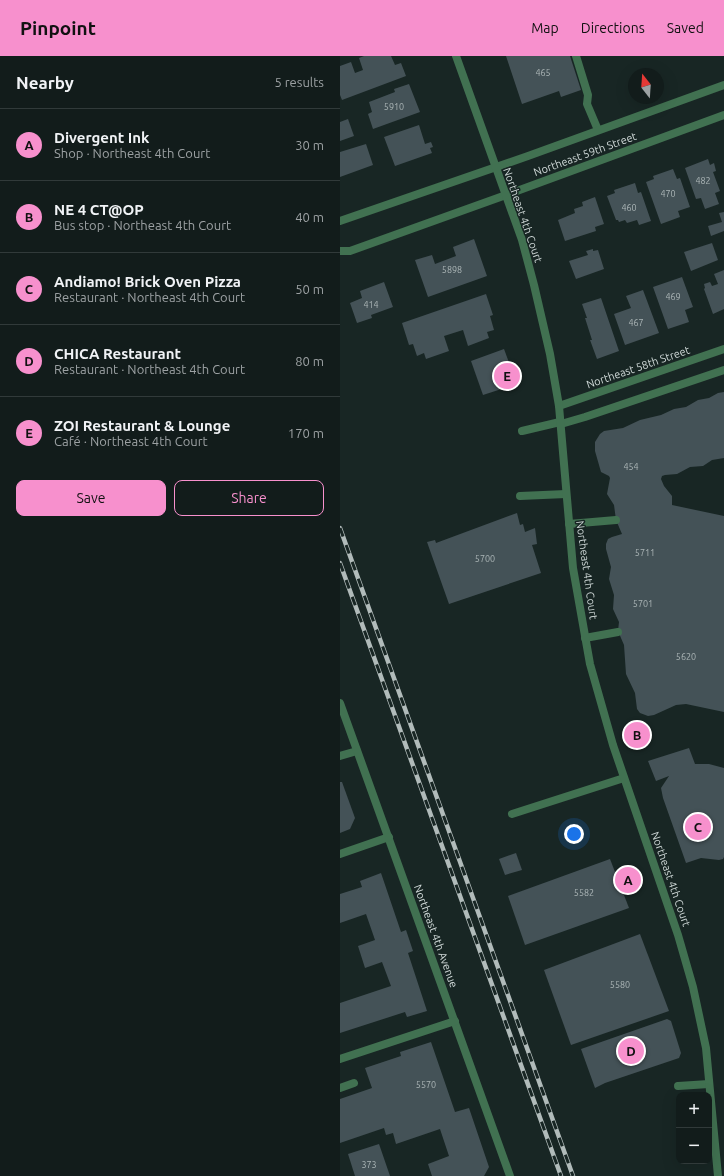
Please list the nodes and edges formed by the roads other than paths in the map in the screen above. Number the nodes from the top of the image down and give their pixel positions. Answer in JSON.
{"nodes":[{"id":1,"x":456,"y":56,"type":"edge"},
{"id":2,"x":576,"y":56,"type":"edge"},
{"id":3,"x":724,"y":85,"type":"edge"},
{"id":4,"x":724,"y":115,"type":"edge"},
{"id":5,"x":598,"y":130,"type":"junction"},
{"id":6,"x":495,"y":167,"type":"junction"},
{"id":7,"x":506,"y":195,"type":"junction"},
{"id":8,"x":340,"y":221,"type":"edge"},
{"id":9,"x":340,"y":251,"type":"edge"},
{"id":10,"x":724,"y":349,"type":"edge"},
{"id":11,"x":724,"y":370,"type":"edge"},
{"id":12,"x":559,"y":406,"type":"junction"},
{"id":13,"x":561,"y":423,"type":"junction"},
{"id":14,"x":522,"y":431,"type":"dead end"},
{"id":15,"x":566,"y":494,"type":"junction"},
{"id":16,"x":520,"y":496,"type":"dead end"},
{"id":17,"x":616,"y":520,"type":"dead end"},
{"id":18,"x":569,"y":524,"type":"junction"},
{"id":19,"x":618,"y":632,"type":"dead end"},
{"id":20,"x":585,"y":638,"type":"junction"},
{"id":21,"x":340,"y":703,"type":"edge"},
{"id":22,"x":358,"y":751,"type":"junction"},
{"id":23,"x":340,"y":756,"type":"edge"},
{"id":24,"x":624,"y":778,"type":"junction"},
{"id":25,"x":512,"y":814,"type":"dead end"},
{"id":26,"x":389,"y":837,"type":"junction"},
{"id":27,"x":340,"y":854,"type":"edge"},
{"id":28,"x":455,"y":1021,"type":"junction"},
{"id":29,"x":340,"y":1059,"type":"edge"},
{"id":30,"x":354,"y":1083,"type":"dead end"},
{"id":31,"x":709,"y":1084,"type":"junction"},
{"id":32,"x":678,"y":1086,"type":"dead end"},
{"id":33,"x":340,"y":1088,"type":"edge"},
{"id":34,"x":510,"y":1176,"type":"edge"},
{"id":35,"x":718,"y":1176,"type":"edge"}],
"edges":[{"from":1,"to":6,"type":"street","name":"Northeast 4th Court"},
{"from":2,"to":5,"type":"street"},
{"from":3,"to":5,"type":"street","name":"Northeast 59th Street"},
{"from":4,"to":7,"type":"street","name":"Northeast 59th Street"},
{"from":5,"to":6,"type":"street","name":"Northeast 59th Street"},
{"from":6,"to":7,"type":"street","name":"Northeast 4th Court"},
{"from":6,"to":8,"type":"street","name":"Northeast 59th Street"},
{"from":7,"to":9,"type":"street","name":"Northeast 59th Street"},
{"from":7,"to":12,"type":"street","name":"Northeast 4th Court"},
{"from":10,"to":12,"type":"street","name":"Northeast 58th Street"},
{"from":11,"to":13,"type":"street"},
{"from":12,"to":13,"type":"street","name":"Northeast 4th Court"},
{"from":13,"to":14,"type":"street"},
{"from":13,"to":15,"type":"street","name":"Northeast 4th Court"},
{"from":15,"to":16,"type":"street"},
{"from":15,"to":18,"type":"street","name":"Northeast 4th Court"},
{"from":17,"to":18,"type":"street"},
{"from":18,"to":20,"type":"street","name":"Northeast 4th Court"},
{"from":19,"to":20,"type":"street"},
{"from":20,"to":24,"type":"street","name":"Northeast 4th Court"},
{"from":21,"to":22,"type":"street","name":"Northeast 4th Avenue"},
{"from":22,"to":23,"type":"street"},
{"from":22,"to":26,"type":"street","name":"Northeast 4th Avenue"},
{"from":24,"to":25,"type":"street"},
{"from":24,"to":31,"type":"street","name":"Northeast 4th Court"},
{"from":26,"to":27,"type":"street"},
{"from":26,"to":28,"type":"street","name":"Northeast 4th Avenue"},
{"from":28,"to":29,"type":"street"},
{"from":28,"to":34,"type":"street","name":"Northeast 4th Avenue"},
{"from":30,"to":33,"type":"street"},
{"from":31,"to":32,"type":"street"},
{"from":31,"to":35,"type":"street","name":"Northeast 4th Court"}]}
